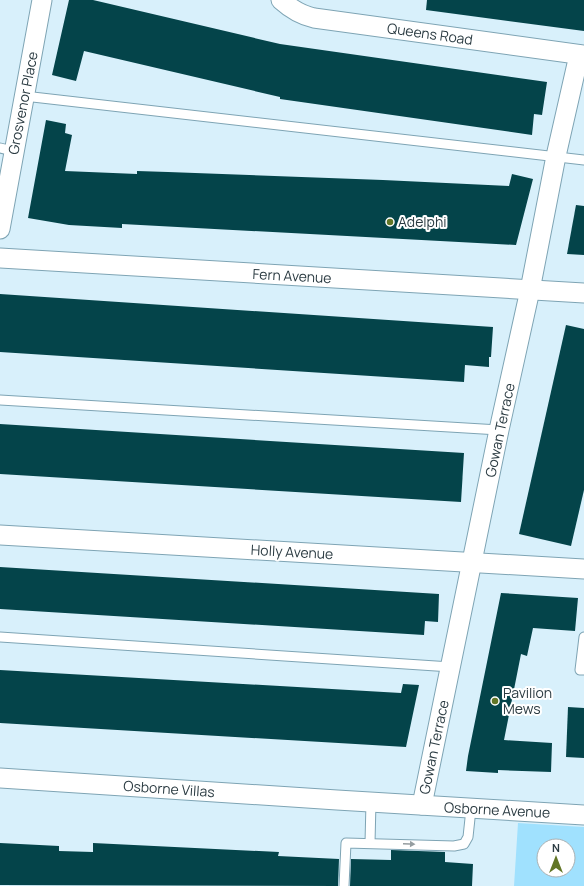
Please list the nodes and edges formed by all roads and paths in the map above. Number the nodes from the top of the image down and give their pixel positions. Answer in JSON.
{"nodes":[{"id":1,"x":42,"y":0,"type":"edge"},
{"id":2,"x":280,"y":0,"type":"edge"},
{"id":3,"x":581,"y":55,"type":"edge"},
{"id":4,"x":24,"y":96,"type":"junction"},
{"id":5,"x":7,"y":150,"type":"edge"},
{"id":6,"x":556,"y":156,"type":"junction"},
{"id":7,"x":584,"y":160,"type":"edge"},
{"id":8,"x":0,"y":230,"type":"edge"},
{"id":9,"x":0,"y":258,"type":"edge"},
{"id":10,"x":530,"y":290,"type":"junction"},
{"id":11,"x":584,"y":293,"type":"edge"},
{"id":12,"x":0,"y":400,"type":"edge"},
{"id":13,"x":499,"y":430,"type":"junction"},
{"id":14,"x":0,"y":535,"type":"edge"},
{"id":15,"x":472,"y":562,"type":"junction"},
{"id":16,"x":584,"y":569,"type":"edge"},
{"id":17,"x":0,"y":637,"type":"edge"},
{"id":18,"x":584,"y":637,"type":"edge"},
{"id":19,"x":451,"y":667,"type":"junction"},
{"id":20,"x":584,"y":670,"type":"edge"},
{"id":21,"x":0,"y":778,"type":"edge"},
{"id":22,"x":337,"y":800,"type":"joint"},
{"id":23,"x":371,"y":802,"type":"junction"},
{"id":24,"x":422,"y":805,"type":"junction"},
{"id":25,"x":471,"y":809,"type":"junction"},
{"id":26,"x":584,"y":815,"type":"edge"},
{"id":27,"x":370,"y":843,"type":"junction"},
{"id":28,"x":344,"y":886,"type":"edge"}],
"edges":[{"from":1,"to":4,"type":"street","name":"Grosvenor Place"},
{"from":2,"to":3,"type":"street","name":"Queens Road"},
{"from":3,"to":6,"type":"street","name":"Gowan Terrace"},
{"from":4,"to":5,"type":"street","name":"Grosvenor Place"},
{"from":4,"to":6,"type":"lane"},
{"from":5,"to":8,"type":"street","name":"Grosvenor Place"},
{"from":6,"to":7,"type":"lane"},
{"from":6,"to":10,"type":"street","name":"Gowan Terrace"},
{"from":9,"to":10,"type":"street","name":"Fern Avenue"},
{"from":10,"to":11,"type":"street","name":"Fern Avenue"},
{"from":10,"to":13,"type":"street","name":"Gowan Terrace"},
{"from":12,"to":13,"type":"lane"},
{"from":13,"to":15,"type":"street","name":"Gowan Terrace"},
{"from":14,"to":15,"type":"street","name":"Holly Avenue"},
{"from":15,"to":16,"type":"street","name":"Holly Avenue"},
{"from":15,"to":19,"type":"street","name":"Gowan Terrace"},
{"from":17,"to":19,"type":"lane"},
{"from":18,"to":20,"type":"lane"},
{"from":19,"to":24,"type":"street","name":"Gowan Terrace"},
{"from":21,"to":22,"type":"street","name":"Osborne Villas"},
{"from":22,"to":23,"type":"street","name":"Osborne Avenue"},
{"from":23,"to":24,"type":"street","name":"Osborne Avenue"},
{"from":23,"to":27,"type":"lane"},
{"from":24,"to":25,"type":"street","name":"Osborne Avenue"},
{"from":25,"to":26,"type":"street","name":"Osborne Avenue"},
{"from":27,"to":25,"type":"lane","one_way":true},
{"from":27,"to":28,"type":"lane"}]}
